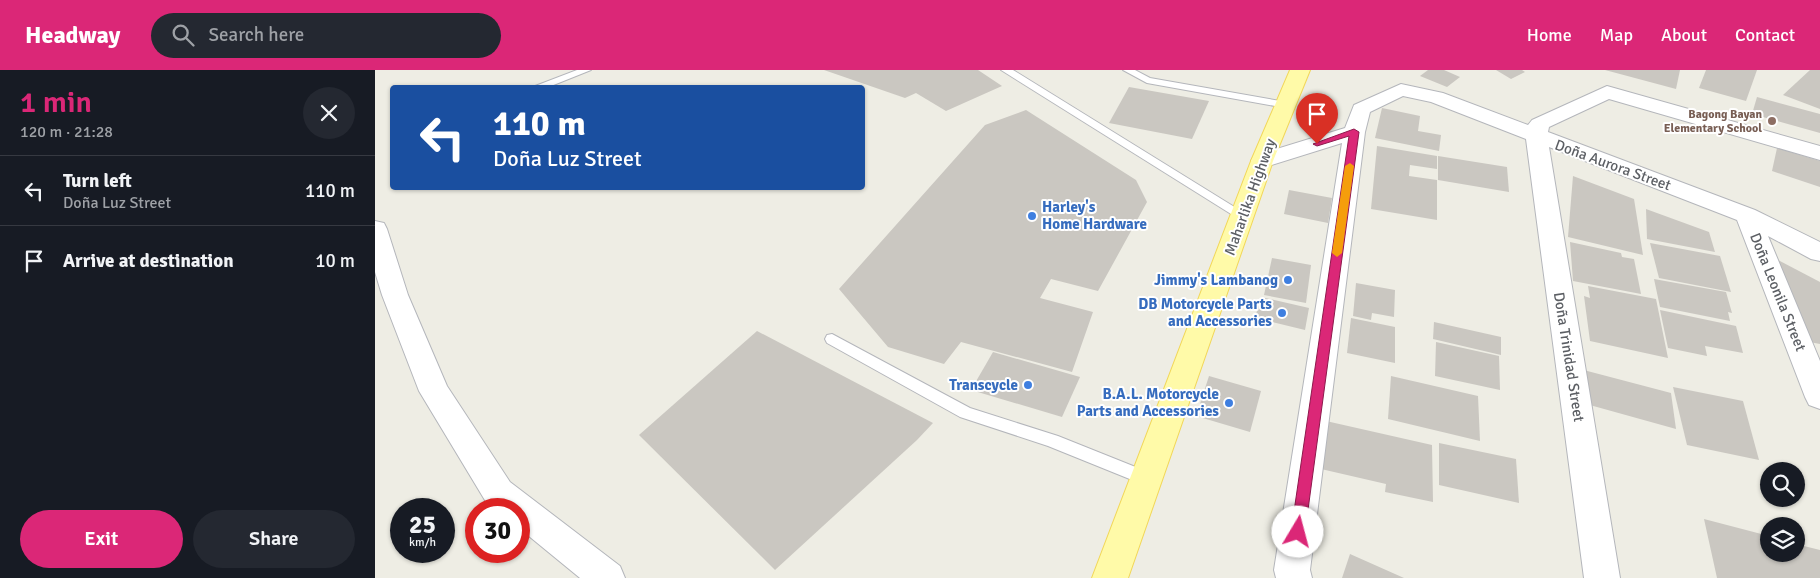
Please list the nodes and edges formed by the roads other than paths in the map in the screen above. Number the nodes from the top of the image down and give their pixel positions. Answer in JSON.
{"nodes":[{"id":1,"x":586,"y":70,"type":"edge"},
{"id":2,"x":1005,"y":70,"type":"edge"},
{"id":3,"x":1128,"y":70,"type":"edge"},
{"id":4,"x":1300,"y":70,"type":"edge"},
{"id":5,"x":544,"y":85,"type":"edge"},
{"id":6,"x":1286,"y":105,"type":"junction"},
{"id":7,"x":1354,"y":132,"type":"junction"},
{"id":8,"x":1535,"y":136,"type":"junction"},
{"id":9,"x":1820,"y":153,"type":"edge"},
{"id":10,"x":1262,"y":161,"type":"junction"},
{"id":11,"x":1747,"y":215,"type":"junction"},
{"id":12,"x":1243,"y":216,"type":"junction"},
{"id":13,"x":375,"y":229,"type":"edge"},
{"id":14,"x":1820,"y":253,"type":"edge"},
{"id":15,"x":832,"y":339,"type":"dead end"},
{"id":16,"x":1820,"y":396,"type":"edge"},
{"id":17,"x":1147,"y":479,"type":"junction"},
{"id":18,"x":607,"y":578,"type":"edge"},
{"id":19,"x":1109,"y":578,"type":"edge"},
{"id":20,"x":1294,"y":578,"type":"edge"},
{"id":21,"x":1602,"y":578,"type":"edge"}],
"edges":[{"from":1,"to":5,"type":"lane"},
{"from":2,"to":12,"type":"lane"},
{"from":3,"to":6,"type":"lane"},
{"from":4,"to":6,"type":"main road","name":"Maharlika Highway"},
{"from":6,"to":10,"type":"main road","name":"Maharlika Highway"},
{"from":7,"to":8,"type":"street","name":"Doña Aurora Street"},
{"from":7,"to":10,"type":"street"},
{"from":7,"to":20,"type":"street"},
{"from":8,"to":9,"type":"street"},
{"from":8,"to":11,"type":"street","name":"Doña Aurora Street"},
{"from":8,"to":21,"type":"street","name":"Doña Trinidad Street"},
{"from":10,"to":12,"type":"main road","name":"Maharlika Highway"},
{"from":11,"to":14,"type":"street","name":"Doña Aurora Street"},
{"from":11,"to":16,"type":"street","name":"Doña Leonila Street"},
{"from":12,"to":17,"type":"main road","name":"Maharlika Highway"},
{"from":13,"to":18,"type":"street"},
{"from":15,"to":17,"type":"lane"},
{"from":17,"to":19,"type":"main road","name":"Maharlika Highway"}]}
